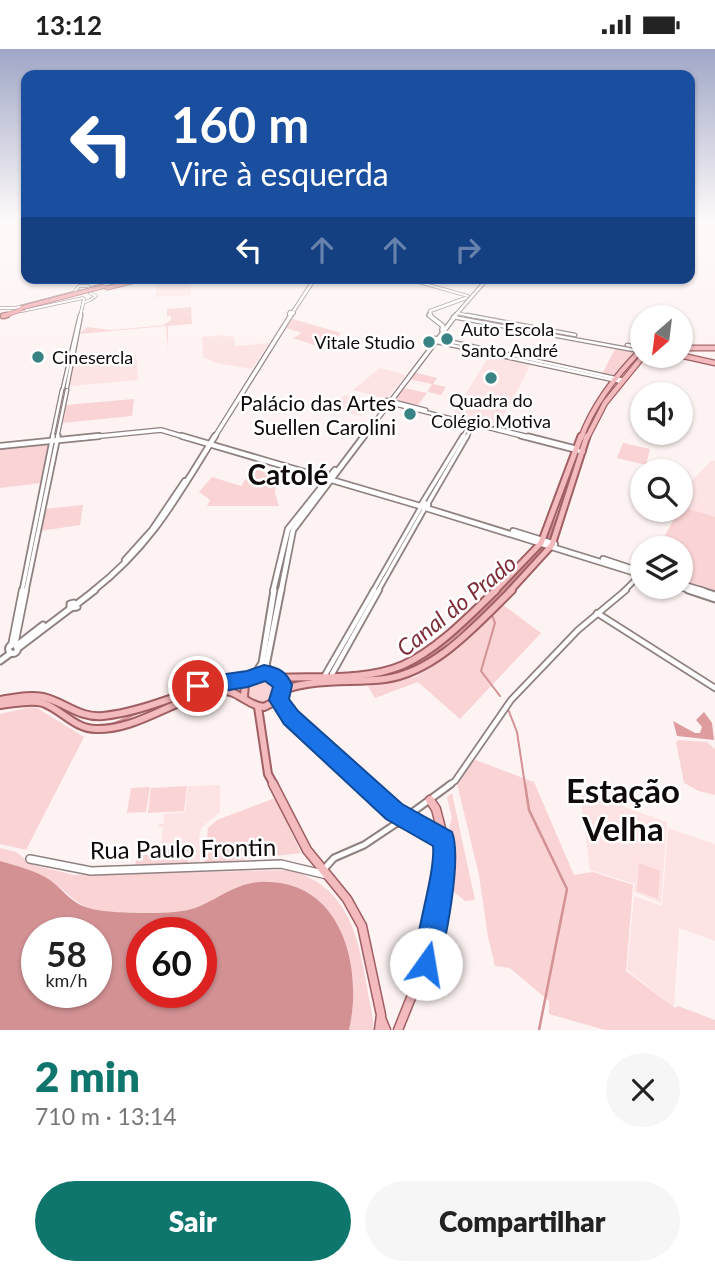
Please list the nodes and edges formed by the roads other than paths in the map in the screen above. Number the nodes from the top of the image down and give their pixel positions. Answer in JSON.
{"nodes":[{"id":1,"x":105,"y":284,"type":"edge"},
{"id":2,"x":117,"y":284,"type":"edge"},
{"id":3,"x":120,"y":284,"type":"edge"},
{"id":4,"x":310,"y":284,"type":"edge"},
{"id":5,"x":425,"y":284,"type":"edge"},
{"id":6,"x":481,"y":284,"type":"edge"},
{"id":7,"x":482,"y":284,"type":"edge"},
{"id":8,"x":106,"y":287,"type":"junction"},
{"id":9,"x":88,"y":288,"type":"junction"},
{"id":10,"x":76,"y":291,"type":"junction"},
{"id":11,"x":468,"y":296,"type":"junction"},
{"id":12,"x":83,"y":298,"type":"junction"},
{"id":13,"x":90,"y":300,"type":"junction"},
{"id":14,"x":454,"y":302,"type":"junction"},
{"id":15,"x":463,"y":305,"type":"junction"},
{"id":16,"x":82,"y":306,"type":"junction"},
{"id":17,"x":1,"y":313,"type":"edge"},
{"id":18,"x":457,"y":313,"type":"junction"},
{"id":19,"x":453,"y":318,"type":"junction"},
{"id":20,"x":434,"y":319,"type":"junction"},
{"id":21,"x":435,"y":340,"type":"junction"},
{"id":22,"x":630,"y":347,"type":"edge"},
{"id":23,"x":630,"y":347,"type":"edge"},
{"id":24,"x":715,"y":348,"type":"edge"},
{"id":25,"x":693,"y":349,"type":"edge"},
{"id":26,"x":699,"y":349,"type":"junction"},
{"id":27,"x":693,"y":358,"type":"edge"},
{"id":28,"x":713,"y":363,"type":"edge"},
{"id":29,"x":630,"y":367,"type":"edge"},
{"id":30,"x":632,"y":368,"type":"edge"},
{"id":31,"x":621,"y":381,"type":"junction"},
{"id":32,"x":388,"y":402,"type":"junction"},
{"id":33,"x":410,"y":407,"type":"junction"},
{"id":34,"x":472,"y":424,"type":"junction"},
{"id":35,"x":519,"y":435,"type":"junction"},
{"id":36,"x":55,"y":439,"type":"junction"},
{"id":37,"x":211,"y":443,"type":"junction"},
{"id":38,"x":0,"y":445,"type":"edge"},
{"id":39,"x":581,"y":450,"type":"junction"},
{"id":40,"x":318,"y":475,"type":"junction"},
{"id":41,"x":331,"y":476,"type":"junction"},
{"id":42,"x":322,"y":483,"type":"junction"},
{"id":43,"x":424,"y":506,"type":"junction"},
{"id":44,"x":295,"y":519,"type":"junction"},
{"id":45,"x":287,"y":520,"type":"dead end"},
{"id":46,"x":542,"y":541,"type":"junction"},
{"id":47,"x":552,"y":544,"type":"junction"},
{"id":48,"x":630,"y":570,"type":"edge"},
{"id":49,"x":630,"y":586,"type":"edge"},
{"id":50,"x":693,"y":590,"type":"edge"},
{"id":51,"x":715,"y":597,"type":"edge"},
{"id":52,"x":597,"y":613,"type":"junction"},
{"id":53,"x":13,"y":648,"type":"junction"},
{"id":54,"x":0,"y":659,"type":"edge"},
{"id":55,"x":328,"y":674,"type":"junction"},
{"id":56,"x":276,"y":676,"type":"junction"},
{"id":57,"x":251,"y":677,"type":"junction"},
{"id":58,"x":715,"y":688,"type":"edge"},
{"id":59,"x":283,"y":690,"type":"junction"},
{"id":60,"x":244,"y":698,"type":"junction"},
{"id":61,"x":0,"y":700,"type":"edge"},
{"id":62,"x":278,"y":700,"type":"junction"},
{"id":63,"x":0,"y":705,"type":"edge"},
{"id":64,"x":258,"y":707,"type":"junction"},
{"id":65,"x":86,"y":717,"type":"junction"},
{"id":66,"x":82,"y":726,"type":"junction"},
{"id":67,"x":430,"y":800,"type":"junction"},
{"id":68,"x":402,"y":820,"type":"junction"},
{"id":69,"x":428,"y":830,"type":"joint"},
{"id":70,"x":444,"y":840,"type":"junction"},
{"id":71,"x":30,"y":859,"type":"dead end"},
{"id":72,"x":325,"y":873,"type":"junction"},
{"id":73,"x":377,"y":996,"type":"joint"},
{"id":74,"x":381,"y":1016,"type":"junction"},
{"id":75,"x":379,"y":1030,"type":"edge"},
{"id":76,"x":386,"y":1030,"type":"edge"},
{"id":77,"x":398,"y":1030,"type":"edge"}],
"edges":[{"from":1,"to":9,"type":"street"},
{"from":2,"to":8,"type":"highway"},
{"from":3,"to":8,"type":"highway"},
{"from":4,"to":37,"type":"main road"},
{"from":5,"to":11,"type":"street"},
{"from":6,"to":11,"type":"main road"},
{"from":7,"to":15,"type":"main road"},
{"from":8,"to":17,"type":"highway","bridge":true},
{"from":9,"to":10,"type":"street"},
{"from":9,"to":13,"type":"street"},
{"from":10,"to":12,"type":"street"},
{"from":10,"to":17,"type":"street"},
{"from":11,"to":14,"type":"main road"},
{"from":12,"to":13,"type":"street"},
{"from":12,"to":16,"type":"street"},
{"from":12,"to":17,"type":"street"},
{"from":13,"to":16,"type":"street"},
{"from":14,"to":15,"type":"main road"},
{"from":14,"to":20,"type":"main road"},
{"from":15,"to":18,"type":"main road"},
{"from":16,"to":36,"type":"street"},
{"from":18,"to":19,"type":"main road"},
{"from":18,"to":22,"type":"street"},
{"from":19,"to":20,"type":"main road"},
{"from":19,"to":21,"type":"main road"},
{"from":19,"to":23,"type":"street"},
{"from":20,"to":21,"type":"main road"},
{"from":21,"to":31,"type":"street"},
{"from":21,"to":32,"type":"main road"},
{"from":24,"to":26,"type":"main road"},
{"from":25,"to":26,"type":"main road"},
{"from":26,"to":28,"type":"main road"},
{"from":27,"to":28,"type":"main road"},
{"from":29,"to":31,"type":"main road"},
{"from":30,"to":31,"type":"main road"},
{"from":31,"to":39,"type":"main road"},
{"from":32,"to":33,"type":"street"},
{"from":32,"to":41,"type":"main road"},
{"from":33,"to":34,"type":"street"},
{"from":33,"to":35,"type":"street"},
{"from":34,"to":35,"type":"street"},
{"from":34,"to":43,"type":"street"},
{"from":35,"to":39,"type":"street"},
{"from":36,"to":37,"type":"main road"},
{"from":36,"to":38,"type":"main road"},
{"from":36,"to":53,"type":"street"},
{"from":37,"to":40,"type":"main road"},
{"from":37,"to":41,"type":"main road"},
{"from":37,"to":53,"type":"main road"},
{"from":39,"to":46,"type":"main road"},
{"from":39,"to":47,"type":"main road"},
{"from":40,"to":41,"type":"main road"},
{"from":40,"to":42,"type":"main road"},
{"from":41,"to":42,"type":"main road"},
{"from":41,"to":43,"type":"main road"},
{"from":41,"to":56,"type":"main road"},
{"from":42,"to":44,"type":"main road"},
{"from":43,"to":46,"type":"main road"},
{"from":43,"to":55,"type":"street"},
{"from":44,"to":45,"type":"main road"},
{"from":44,"to":57,"type":"main road"},
{"from":46,"to":47,"type":"main road"},
{"from":46,"to":55,"type":"main road"},
{"from":47,"to":48,"type":"main road"},
{"from":47,"to":59,"type":"main road"},
{"from":49,"to":52,"type":"street"},
{"from":50,"to":51,"type":"main road"},
{"from":52,"to":58,"type":"street"},
{"from":52,"to":67,"type":"street"},
{"from":53,"to":54,"type":"main road"},
{"from":55,"to":56,"type":"main road"},
{"from":56,"to":57,"type":"main road"},
{"from":56,"to":59,"type":"main road"},
{"from":57,"to":60,"type":"main road"},
{"from":57,"to":65,"type":"main road"},
{"from":59,"to":62,"type":"main road"},
{"from":60,"to":64,"type":"main road"},
{"from":60,"to":66,"type":"main road"},
{"from":61,"to":65,"type":"main road"},
{"from":62,"to":64,"type":"main road"},
{"from":62,"to":68,"type":"main road"},
{"from":63,"to":66,"type":"main road"},
{"from":64,"to":72,"type":"main road"},
{"from":65,"to":66,"type":"main road"},
{"from":67,"to":68,"type":"street"},
{"from":67,"to":70,"type":"main road"},
{"from":68,"to":69,"type":"main road"},
{"from":68,"to":72,"type":"street"},
{"from":69,"to":70,"type":"main road"},
{"from":70,"to":77,"type":"main road"},
{"from":71,"to":72,"type":"main road","name":"Rua Paulo Frontin"},
{"from":72,"to":73,"type":"main road"},
{"from":73,"to":74,"type":"main road"},
{"from":74,"to":75,"type":"main road"},
{"from":74,"to":76,"type":"main road"}]}
